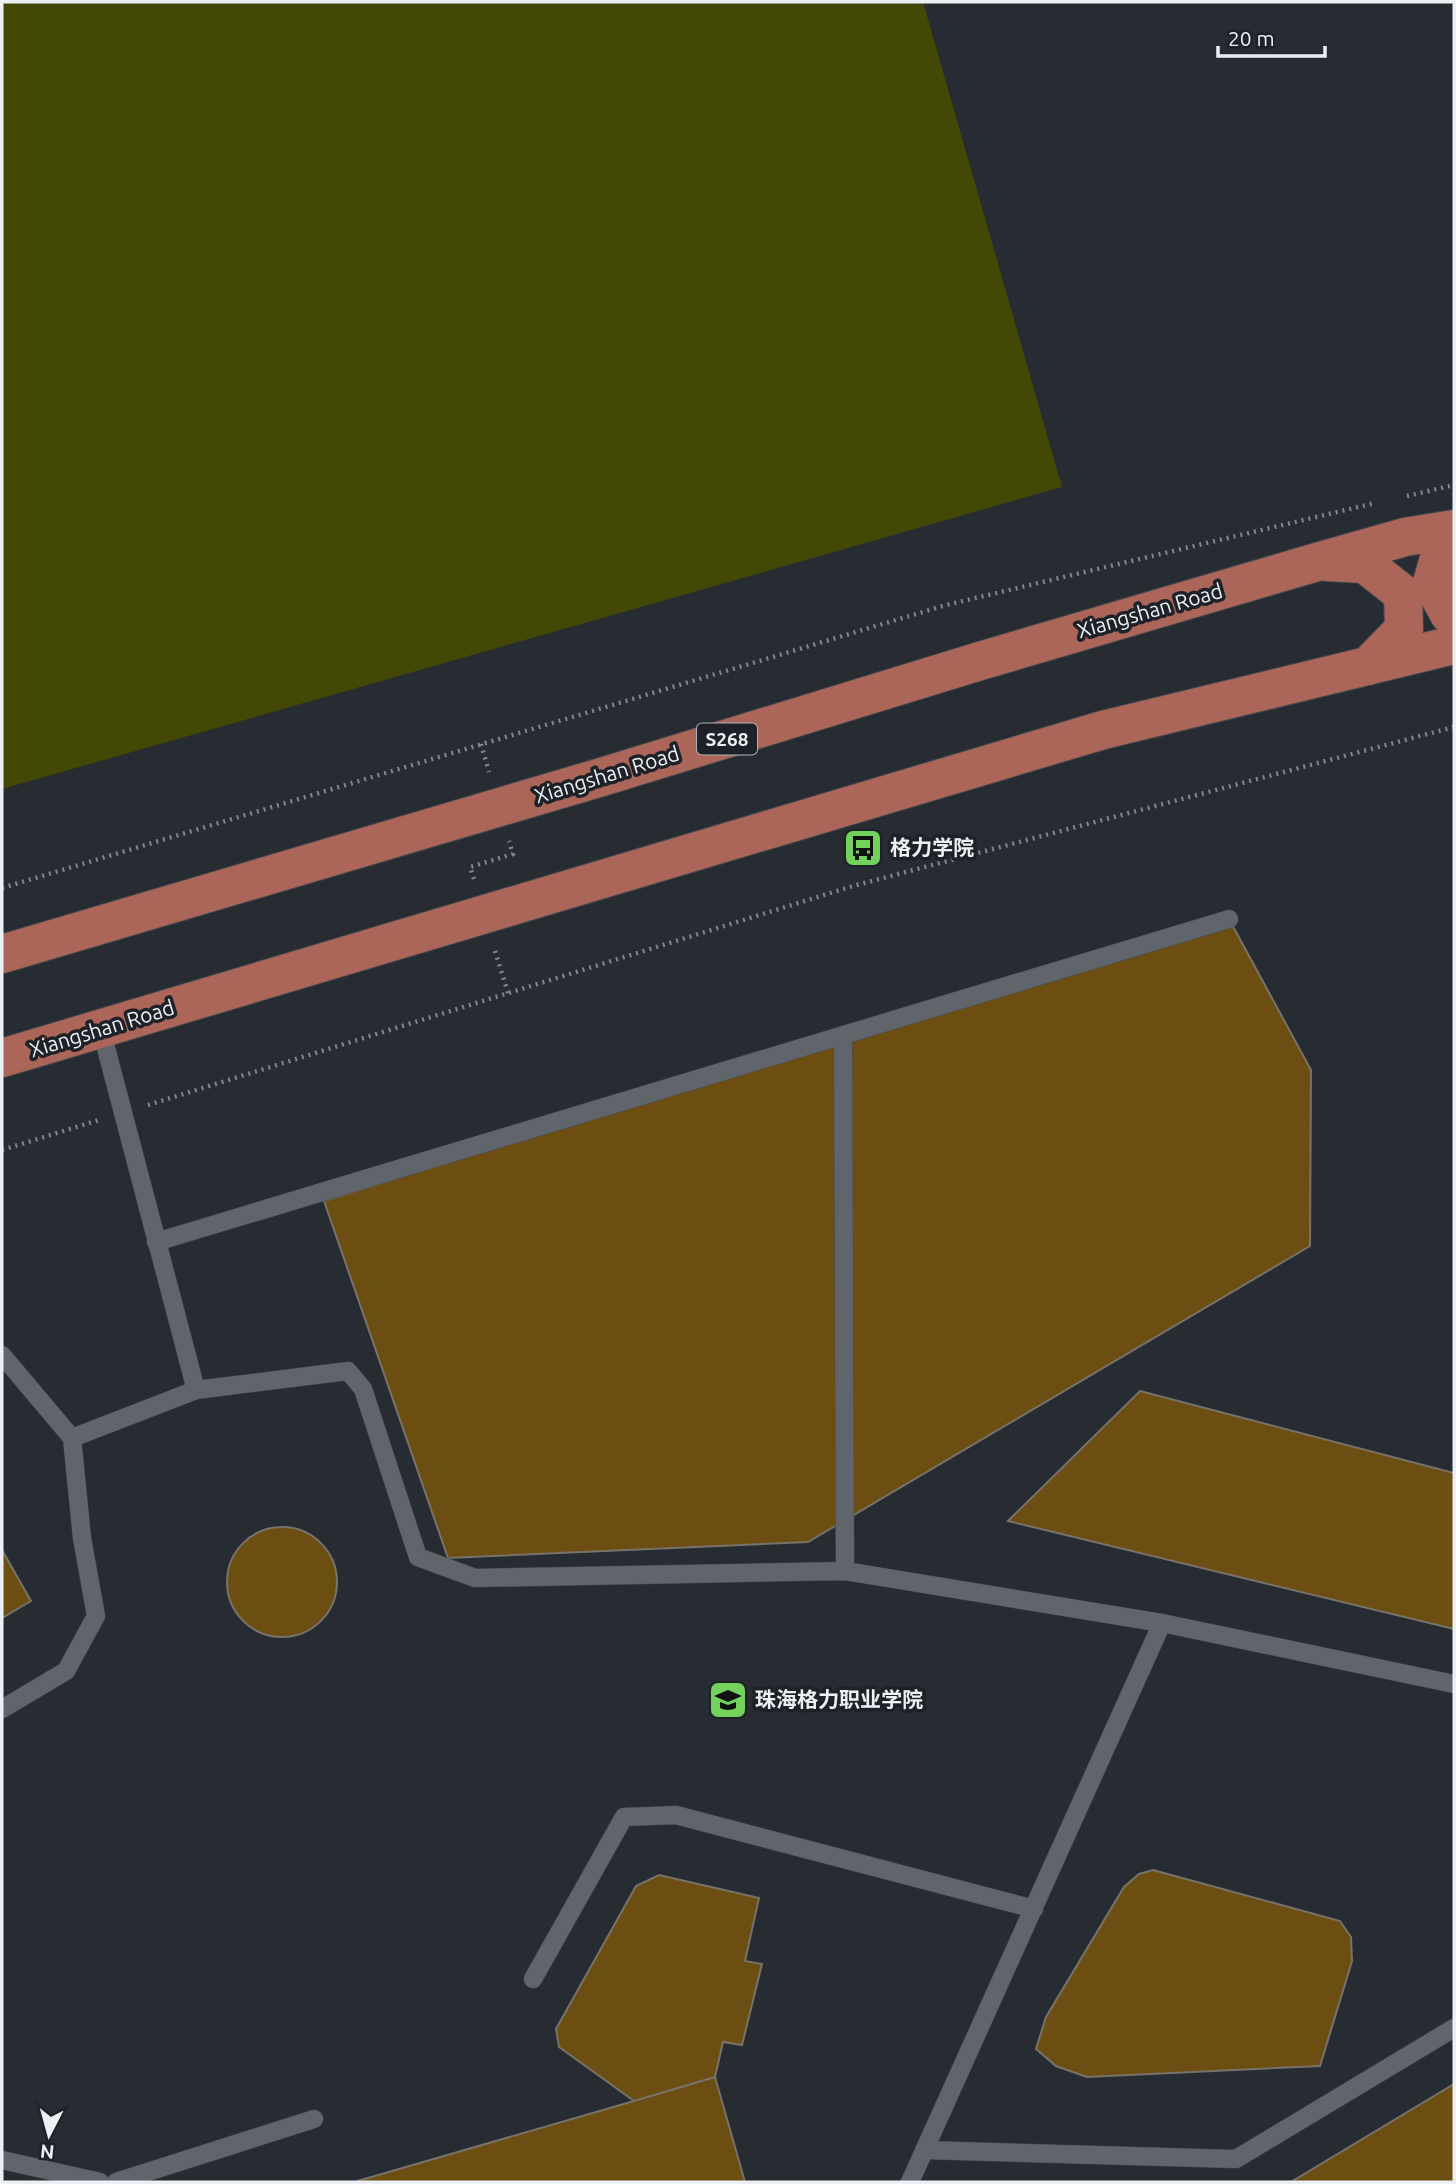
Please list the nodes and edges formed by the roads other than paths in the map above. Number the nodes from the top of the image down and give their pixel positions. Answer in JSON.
{"nodes":[{"id":1,"x":1454,"y":529,"type":"edge"},
{"id":2,"x":1454,"y":537,"type":"edge"},
{"id":3,"x":1317,"y":562,"type":"junction"},
{"id":4,"x":1454,"y":616,"type":"edge"},
{"id":5,"x":1454,"y":645,"type":"edge"},
{"id":6,"x":1368,"y":666,"type":"junction"},
{"id":7,"x":1229,"y":919,"type":"dead end"},
{"id":8,"x":2,"y":954,"type":"edge"},
{"id":9,"x":101,"y":1029,"type":"junction"},
{"id":10,"x":843,"y":1035,"type":"junction"},
{"id":11,"x":2,"y":1058,"type":"edge"},
{"id":12,"x":156,"y":1241,"type":"junction"},
{"id":13,"x":2,"y":1355,"type":"edge"},
{"id":14,"x":196,"y":1390,"type":"junction"},
{"id":15,"x":72,"y":1438,"type":"junction"},
{"id":16,"x":845,"y":1571,"type":"junction"},
{"id":17,"x":1162,"y":1623,"type":"junction"},
{"id":18,"x":1454,"y":1684,"type":"edge"},
{"id":19,"x":2,"y":1709,"type":"edge"},
{"id":20,"x":1034,"y":1909,"type":"junction"},
{"id":21,"x":533,"y":1979,"type":"dead end"},
{"id":22,"x":1454,"y":2028,"type":"edge"},
{"id":23,"x":314,"y":2119,"type":"dead end"},
{"id":24,"x":924,"y":2150,"type":"junction"},
{"id":25,"x":2,"y":2160,"type":"edge"},
{"id":26,"x":100,"y":2182,"type":"edge"},
{"id":27,"x":116,"y":2182,"type":"edge"},
{"id":28,"x":910,"y":2182,"type":"edge"}],
"edges":[{"from":1,"to":3,"type":"main road","name":"Xiangshan Road","number":"S268"},
{"from":2,"to":4,"type":"main road"},
{"from":3,"to":6,"type":"main road"},
{"from":3,"to":8,"type":"main road","name":"Xiangshan Road","number":"S268"},
{"from":5,"to":6,"type":"main road","name":"Xiangshan Road"},
{"from":6,"to":9,"type":"main road","name":"Xiangshan Road"},
{"from":7,"to":10,"type":"lane"},
{"from":9,"to":11,"type":"main road","name":"Xiangshan Road"},
{"from":9,"to":12,"type":"lane"},
{"from":10,"to":12,"type":"lane"},
{"from":10,"to":16,"type":"lane"},
{"from":12,"to":14,"type":"lane"},
{"from":13,"to":15,"type":"lane"},
{"from":14,"to":15,"type":"lane"},
{"from":14,"to":16,"type":"lane"},
{"from":15,"to":19,"type":"lane"},
{"from":16,"to":17,"type":"lane"},
{"from":17,"to":18,"type":"lane"},
{"from":17,"to":20,"type":"lane"},
{"from":20,"to":21,"type":"lane"},
{"from":20,"to":24,"type":"lane"},
{"from":22,"to":24,"type":"lane"},
{"from":23,"to":27,"type":"lane"},
{"from":24,"to":28,"type":"lane"},
{"from":25,"to":26,"type":"lane"}]}
